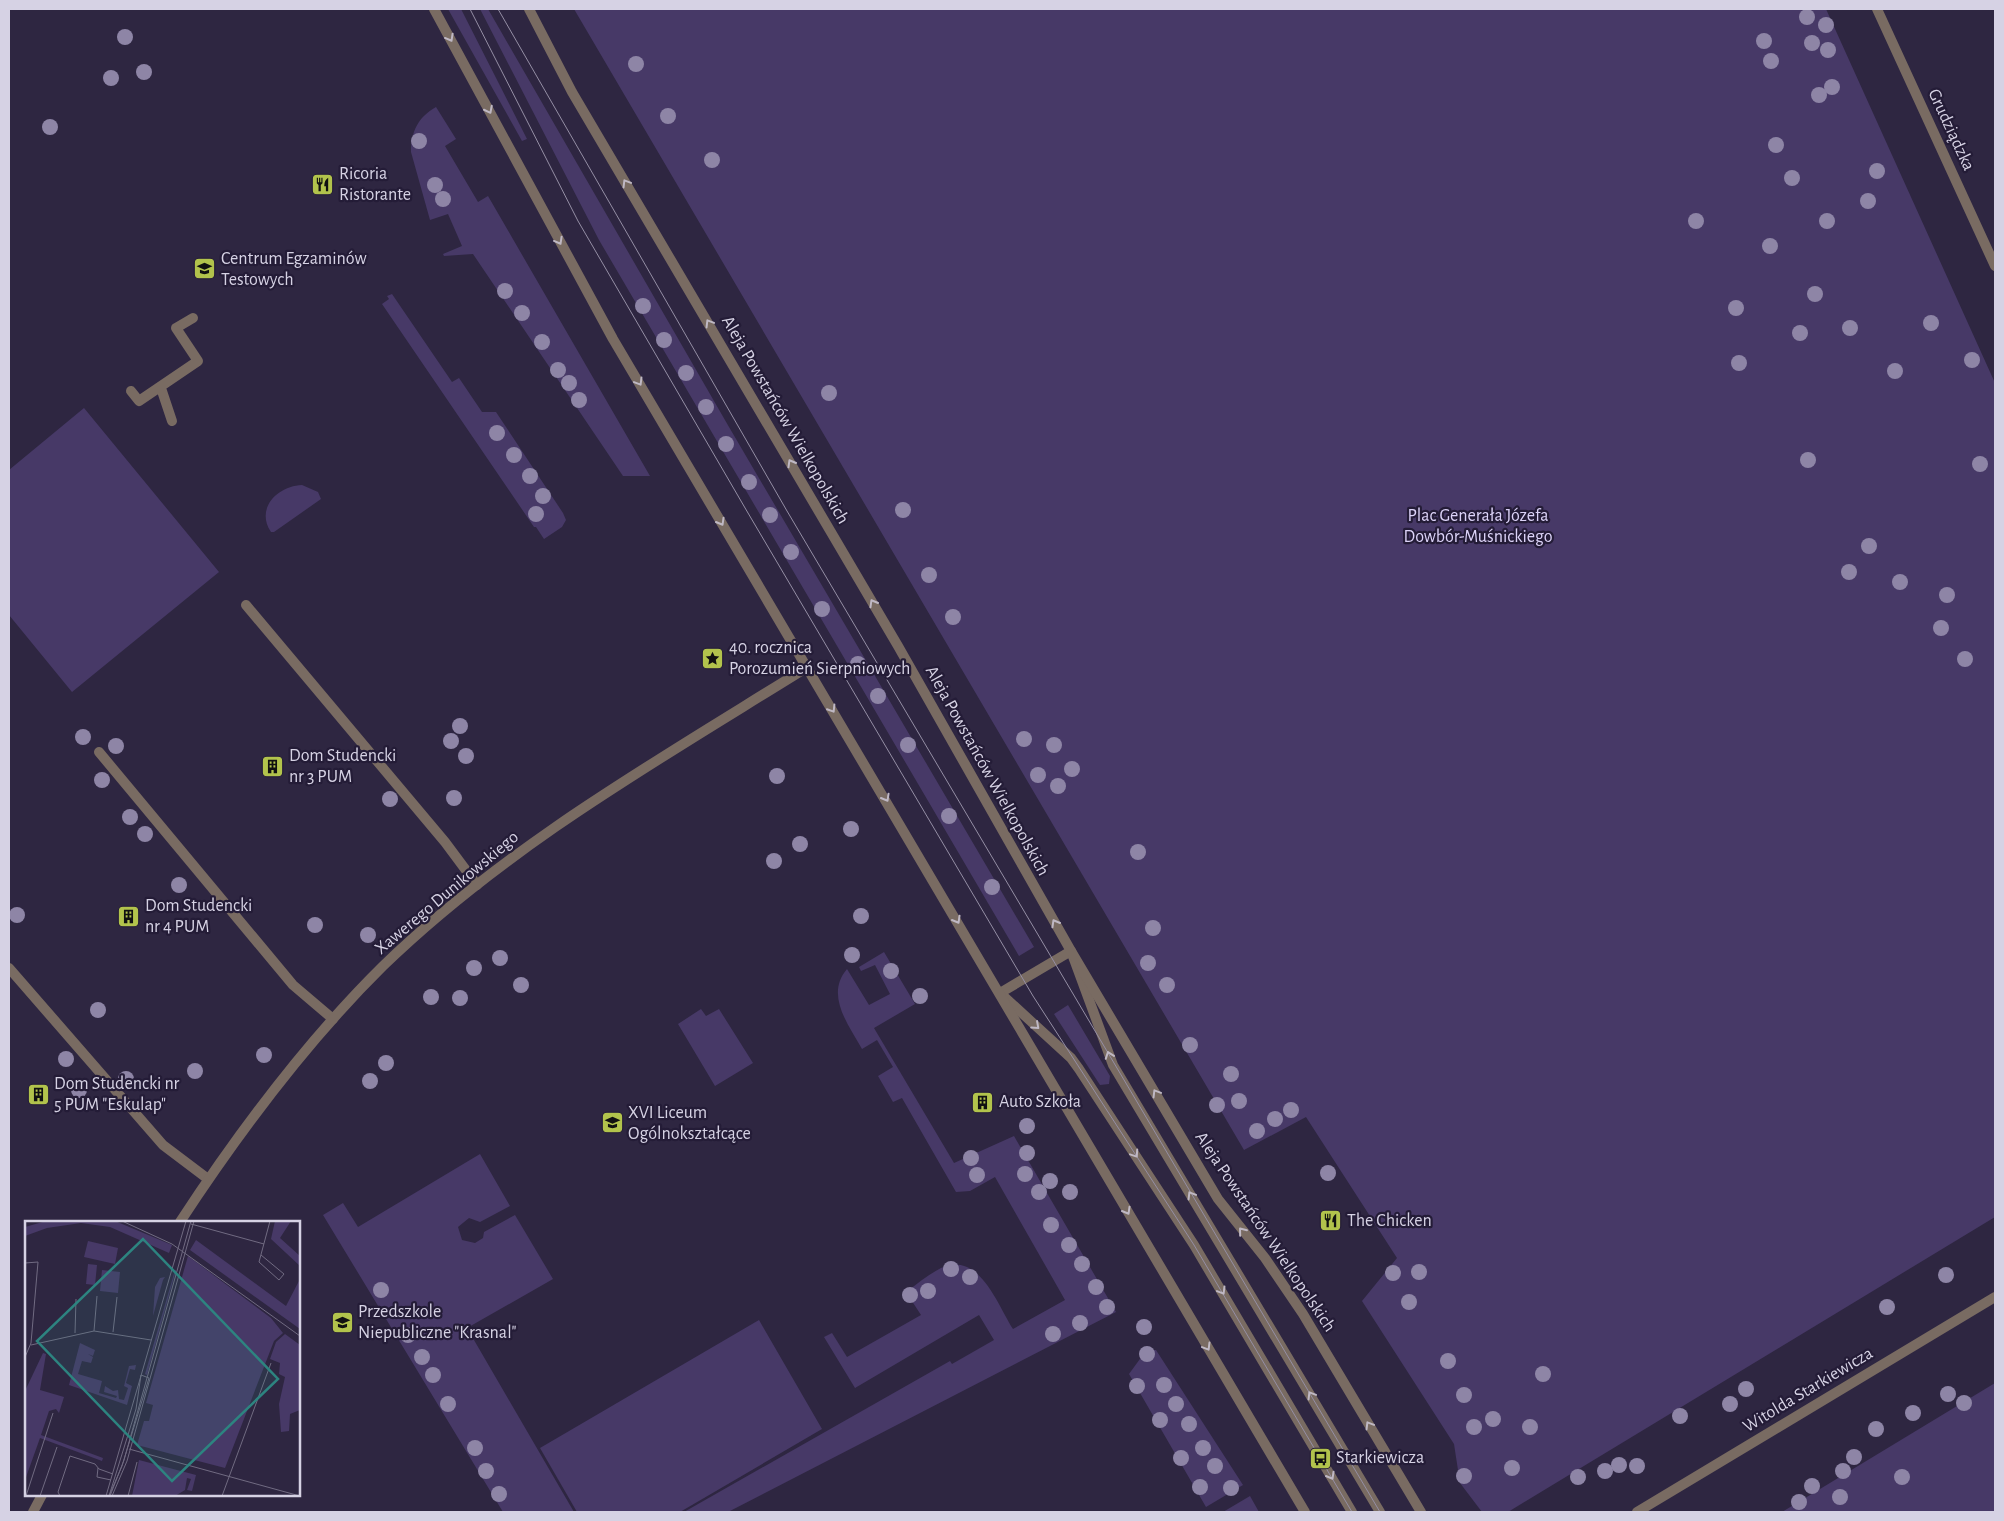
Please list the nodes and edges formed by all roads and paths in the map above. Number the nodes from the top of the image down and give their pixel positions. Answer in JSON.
{"nodes":[{"id":1,"x":434,"y":9,"type":"edge"},
{"id":2,"x":529,"y":9,"type":"edge"},
{"id":3,"x":1877,"y":9,"type":"edge"},
{"id":4,"x":1995,"y":266,"type":"edge"},
{"id":5,"x":193,"y":318,"type":"dead end"},
{"id":6,"x":161,"y":388,"type":"junction"},
{"id":7,"x":132,"y":391,"type":"dead end"},
{"id":8,"x":172,"y":421,"type":"dead end"},
{"id":9,"x":246,"y":605,"type":"dead end"},
{"id":10,"x":806,"y":668,"type":"junction"},
{"id":11,"x":99,"y":752,"type":"dead end"},
{"id":12,"x":477,"y":885,"type":"junction"},
{"id":13,"x":1071,"y":951,"type":"junction"},
{"id":14,"x":9,"y":968,"type":"edge"},
{"id":15,"x":1000,"y":994,"type":"junction"},
{"id":16,"x":332,"y":1019,"type":"junction"},
{"id":17,"x":208,"y":1179,"type":"junction"},
{"id":18,"x":181,"y":1221,"type":"edge"},
{"id":19,"x":1995,"y":1296,"type":"edge"},
{"id":20,"x":41,"y":1496,"type":"edge"},
{"id":21,"x":33,"y":1512,"type":"edge"},
{"id":22,"x":1305,"y":1512,"type":"edge"},
{"id":23,"x":1352,"y":1512,"type":"edge"},
{"id":24,"x":1380,"y":1512,"type":"edge"},
{"id":25,"x":1420,"y":1512,"type":"edge"},
{"id":26,"x":1637,"y":1512,"type":"edge"}],
"edges":[{"from":1,"to":10,"type":"street","one_way":true},
{"from":13,"to":2,"type":"street","name":"Aleja Powstańców Wielkopolskich","one_way":true},
{"from":3,"to":4,"type":"street","name":"Grudziądzka"},
{"from":5,"to":6,"type":"street"},
{"from":6,"to":7,"type":"street"},
{"from":6,"to":8,"type":"street"},
{"from":9,"to":12,"type":"street"},
{"from":10,"to":12,"type":"street","name":"Xawerego Dunikowskiego"},
{"from":10,"to":15,"type":"street","one_way":true},
{"from":11,"to":16,"type":"street"},
{"from":12,"to":16,"type":"street","name":"Xawerego Dunikowskiego"},
{"from":13,"to":15,"type":"street"},
{"from":24,"to":13,"type":"street","one_way":true},
{"from":25,"to":13,"type":"street","name":"Aleja Powstańców Wielkopolskich","one_way":true},
{"from":14,"to":17,"type":"street"},
{"from":15,"to":22,"type":"street","one_way":true},
{"from":15,"to":23,"type":"street","one_way":true},
{"from":16,"to":17,"type":"street","name":"Xawerego Dunikowskiego"},
{"from":17,"to":18,"type":"street","name":"Xawerego Dunikowskiego"},
{"from":19,"to":26,"type":"street","name":"Witolda Starkiewicza"},
{"from":20,"to":21,"type":"street"}]}
